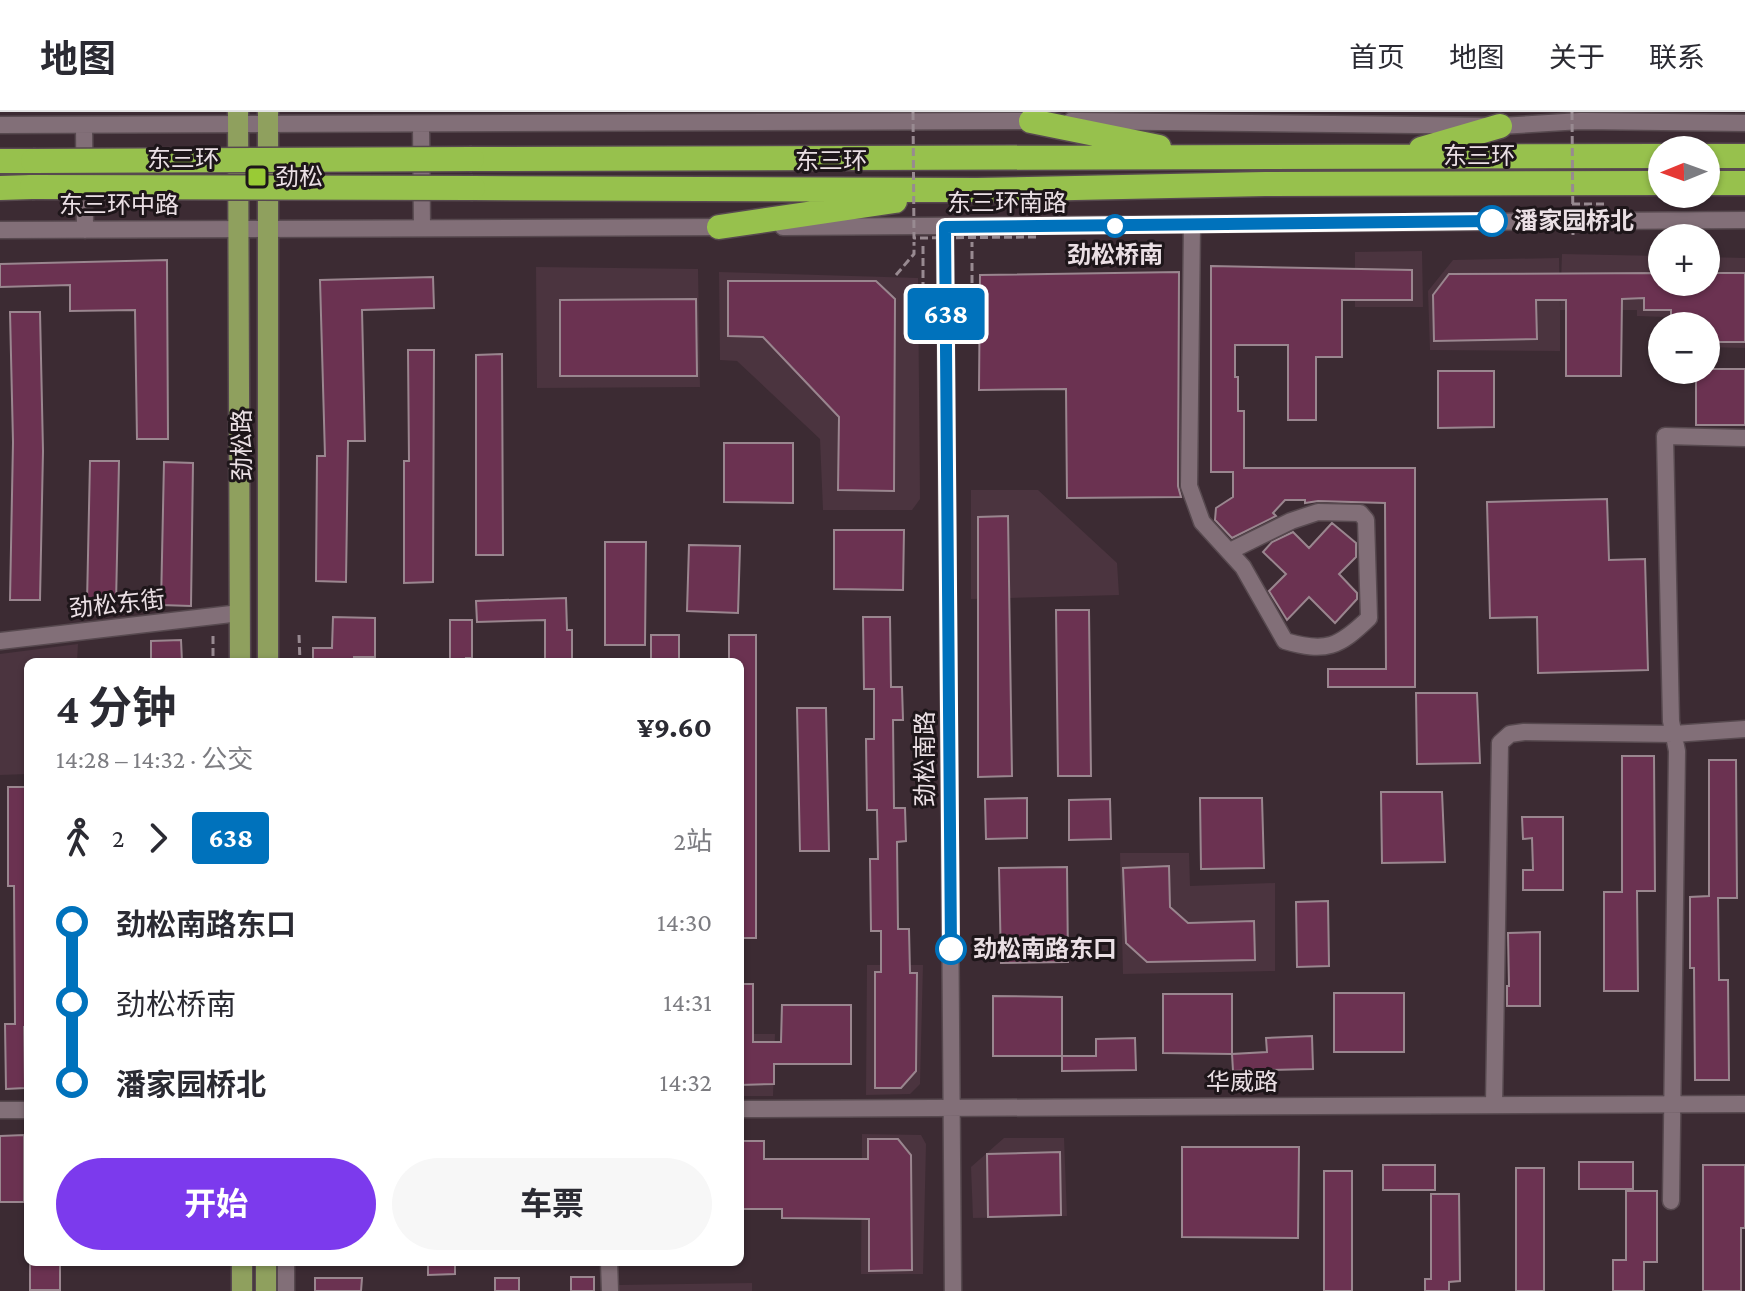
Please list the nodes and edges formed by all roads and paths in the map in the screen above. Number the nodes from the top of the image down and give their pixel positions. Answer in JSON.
{"nodes":[{"id":1,"x":913,"y":112,"type":"edge"},
{"id":2,"x":1572,"y":112,"type":"edge"},
{"id":3,"x":823,"y":117,"type":"edge"},
{"id":4,"x":1244,"y":117,"type":"edge"},
{"id":5,"x":1395,"y":118,"type":"edge"},
{"id":6,"x":212,"y":119,"type":"edge"},
{"id":7,"x":238,"y":119,"type":"edge"},
{"id":8,"x":268,"y":119,"type":"edge"},
{"id":9,"x":1031,"y":121,"type":"junction"},
{"id":10,"x":1745,"y":123,"type":"edge"},
{"id":11,"x":0,"y":125,"type":"edge"},
{"id":12,"x":84,"y":125,"type":"junction"},
{"id":13,"x":421,"y":125,"type":"junction"},
{"id":14,"x":1500,"y":126,"type":"junction"},
{"id":15,"x":1395,"y":156,"type":"junction"},
{"id":16,"x":1648,"y":156,"type":"edge"},
{"id":17,"x":1720,"y":156,"type":"edge"},
{"id":18,"x":1745,"y":156,"type":"edge"},
{"id":19,"x":1213,"y":158,"type":"junction"},
{"id":20,"x":0,"y":161,"type":"edge"},
{"id":21,"x":1648,"y":183,"type":"edge"},
{"id":22,"x":1720,"y":183,"type":"edge"},
{"id":23,"x":1745,"y":183,"type":"edge"},
{"id":24,"x":0,"y":188,"type":"edge"},
{"id":25,"x":977,"y":190,"type":"junction"},
{"id":26,"x":1572,"y":204,"type":"junction"},
{"id":27,"x":1604,"y":204,"type":"dead end"},
{"id":28,"x":1745,"y":220,"type":"edge"},
{"id":29,"x":1192,"y":224,"type":"junction"},
{"id":30,"x":719,"y":227,"type":"junction"},
{"id":31,"x":945,"y":227,"type":"junction"},
{"id":32,"x":269,"y":228,"type":"junction"},
{"id":33,"x":422,"y":228,"type":"junction"},
{"id":34,"x":238,"y":229,"type":"junction"},
{"id":35,"x":0,"y":230,"type":"edge"},
{"id":36,"x":85,"y":230,"type":"junction"},
{"id":37,"x":1573,"y":235,"type":"dead end"},
{"id":38,"x":1038,"y":237,"type":"dead end"},
{"id":39,"x":914,"y":238,"type":"junction"},
{"id":40,"x":923,"y":238,"type":"junction"},
{"id":41,"x":972,"y":238,"type":"junction"},
{"id":42,"x":896,"y":275,"type":"dead end"},
{"id":43,"x":923,"y":302,"type":"dead end"},
{"id":44,"x":972,"y":307,"type":"dead end"},
{"id":45,"x":1745,"y":438,"type":"edge"},
{"id":46,"x":1230,"y":551,"type":"junction"},
{"id":47,"x":240,"y":613,"type":"junction"},
{"id":48,"x":299,"y":635,"type":"dead end"},
{"id":49,"x":213,"y":636,"type":"dead end"},
{"id":50,"x":0,"y":641,"type":"edge"},
{"id":51,"x":213,"y":658,"type":"edge"},
{"id":52,"x":240,"y":658,"type":"edge"},
{"id":53,"x":268,"y":658,"type":"edge"},
{"id":54,"x":300,"y":658,"type":"edge"},
{"id":55,"x":1745,"y":729,"type":"edge"},
{"id":56,"x":1674,"y":734,"type":"junction"},
{"id":57,"x":1673,"y":1104,"type":"junction"},
{"id":58,"x":1745,"y":1104,"type":"edge"},
{"id":59,"x":1494,"y":1105,"type":"junction"},
{"id":60,"x":952,"y":1108,"type":"junction"},
{"id":61,"x":744,"y":1109,"type":"edge"},
{"id":62,"x":0,"y":1110,"type":"edge"},
{"id":63,"x":24,"y":1110,"type":"edge"},
{"id":64,"x":1671,"y":1201,"type":"dead end"},
{"id":65,"x":242,"y":1266,"type":"edge"},
{"id":66,"x":266,"y":1266,"type":"edge"},
{"id":67,"x":286,"y":1266,"type":"edge"},
{"id":68,"x":609,"y":1266,"type":"edge"},
{"id":69,"x":242,"y":1291,"type":"edge"},
{"id":70,"x":266,"y":1291,"type":"edge"},
{"id":71,"x":286,"y":1291,"type":"edge"},
{"id":72,"x":610,"y":1291,"type":"edge"},
{"id":73,"x":953,"y":1291,"type":"edge"}],
"edges":[{"from":1,"to":39,"type":"path","bridge":true},
{"from":2,"to":26,"type":"path","bridge":true},
{"from":3,"to":9,"type":"street"},
{"from":3,"to":13,"type":"street"},
{"from":4,"to":5,"type":"street"},
{"from":4,"to":9,"type":"street"},
{"from":5,"to":14,"type":"street"},
{"from":6,"to":7,"type":"street"},
{"from":6,"to":12,"type":"street"},
{"from":7,"to":8,"type":"street"},
{"from":7,"to":34,"type":"main road","name":"劲松路"},
{"from":8,"to":13,"type":"street"},
{"from":8,"to":32,"type":"main road","name":"劲松路"},
{"from":9,"to":19,"type":"highway"},
{"from":10,"to":14,"type":"street"},
{"from":11,"to":12,"type":"street"},
{"from":12,"to":36,"type":"street"},
{"from":13,"to":33,"type":"street"},
{"from":14,"to":15,"type":"highway"},
{"from":15,"to":16,"type":"highway","name":"东三环"},
{"from":15,"to":19,"type":"highway","name":"东三环"},
{"from":17,"to":18,"type":"highway"},
{"from":19,"to":20,"type":"highway","name":"东三环","bridge":true},
{"from":21,"to":25,"type":"highway","name":"东三环"},
{"from":22,"to":23,"type":"highway"},
{"from":24,"to":25,"type":"highway","name":"东三环","bridge":true},
{"from":25,"to":30,"type":"highway"},
{"from":26,"to":27,"type":"path"},
{"from":26,"to":37,"type":"path","bridge":true},
{"from":28,"to":29,"type":"street","name":"东三环南路"},
{"from":29,"to":31,"type":"street","name":"东三环南路"},
{"from":29,"to":46,"type":"street"},
{"from":30,"to":31,"type":"street","name":"东三环南路"},
{"from":30,"to":33,"type":"street","name":"东三环南路"},
{"from":31,"to":60,"type":"street","name":"劲松南路"},
{"from":32,"to":33,"type":"street","name":"东三环南路"},
{"from":32,"to":34,"type":"street","name":"东三环中路"},
{"from":32,"to":53,"type":"main road","name":"劲松路"},
{"from":34,"to":36,"type":"street","name":"东三环中路"},
{"from":34,"to":47,"type":"main road","name":"劲松路"},
{"from":35,"to":36,"type":"street","name":"东三环中路"},
{"from":38,"to":41,"type":"path","bridge":true},
{"from":39,"to":40,"type":"path","bridge":true},
{"from":39,"to":42,"type":"path"},
{"from":40,"to":41,"type":"path","bridge":true},
{"from":40,"to":43,"type":"path"},
{"from":41,"to":44,"type":"path"},
{"from":45,"to":56,"type":"street"},
{"from":46,"to":46,"type":"street"},
{"from":47,"to":50,"type":"street","name":"劲松东街"},
{"from":47,"to":52,"type":"main road","name":"劲松路"},
{"from":48,"to":54,"type":"path"},
{"from":49,"to":51,"type":"path"},
{"from":55,"to":56,"type":"street"},
{"from":56,"to":57,"type":"street"},
{"from":56,"to":59,"type":"street"},
{"from":57,"to":58,"type":"street","name":"华威路"},
{"from":57,"to":59,"type":"street","name":"华威路"},
{"from":57,"to":64,"type":"street"},
{"from":59,"to":60,"type":"street","name":"华威路"},
{"from":60,"to":61,"type":"street","name":"华威路"},
{"from":60,"to":73,"type":"street","name":"劲松南路"},
{"from":62,"to":63,"type":"street"},
{"from":65,"to":69,"type":"main road"},
{"from":66,"to":70,"type":"main road"},
{"from":67,"to":71,"type":"street"},
{"from":68,"to":72,"type":"street"}]}
